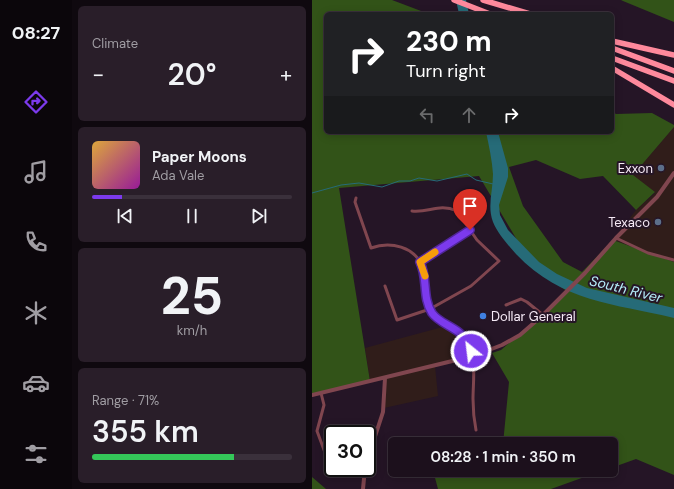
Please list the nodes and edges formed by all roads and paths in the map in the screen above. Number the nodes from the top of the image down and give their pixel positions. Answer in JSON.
{"nodes":[{"id":1,"x":454,"y":0,"type":"edge"},
{"id":2,"x":482,"y":0,"type":"edge"},
{"id":3,"x":485,"y":12,"type":"edge"},
{"id":4,"x":513,"y":12,"type":"edge"},
{"id":5,"x":523,"y":12,"type":"edge"},
{"id":6,"x":614,"y":41,"type":"edge"},
{"id":7,"x":614,"y":49,"type":"edge"},
{"id":8,"x":674,"y":55,"type":"edge"},
{"id":9,"x":614,"y":59,"type":"edge"},
{"id":10,"x":614,"y":69,"type":"edge"},
{"id":11,"x":674,"y":71,"type":"edge"},
{"id":12,"x":674,"y":81,"type":"edge"},
{"id":13,"x":674,"y":104,"type":"edge"},
{"id":14,"x":674,"y":173,"type":"edge"},
{"id":15,"x":356,"y":198,"type":"dead end"},
{"id":16,"x":468,"y":198,"type":"dead end"},
{"id":17,"x":412,"y":211,"type":"dead end"},
{"id":18,"x":457,"y":211,"type":"junction"},
{"id":19,"x":470,"y":230,"type":"junction"},
{"id":20,"x":616,"y":238,"type":"junction"},
{"id":21,"x":674,"y":260,"type":"edge"},
{"id":22,"x":420,"y":262,"type":"junction"},
{"id":23,"x":385,"y":286,"type":"dead end"},
{"id":24,"x":506,"y":305,"type":"dead end"},
{"id":25,"x":430,"y":309,"type":"junction"},
{"id":26,"x":543,"y":315,"type":"junction"},
{"id":27,"x":473,"y":356,"type":"junction"},
{"id":28,"x":385,"y":378,"type":"junction"},
{"id":29,"x":321,"y":393,"type":"junction"},
{"id":30,"x":312,"y":396,"type":"edge"},
{"id":31,"x":476,"y":430,"type":"dead end"},
{"id":32,"x":376,"y":433,"type":"edge"},
{"id":33,"x":324,"y":450,"type":"edge"},
{"id":34,"x":364,"y":477,"type":"edge"},
{"id":35,"x":363,"y":489,"type":"edge"}],
"edges":[{"from":1,"to":3,"type":"highway"},
{"from":2,"to":4,"type":"highway"},
{"from":2,"to":5,"type":"highway"},
{"from":6,"to":8,"type":"highway"},
{"from":7,"to":11,"type":"highway"},
{"from":9,"to":12,"type":"highway"},
{"from":10,"to":13,"type":"highway"},
{"from":14,"to":20,"type":"street"},
{"from":15,"to":22,"type":"street"},
{"from":16,"to":18,"type":"street"},
{"from":17,"to":18,"type":"street"},
{"from":18,"to":19,"type":"street"},
{"from":19,"to":22,"type":"street"},
{"from":19,"to":25,"type":"street"},
{"from":20,"to":21,"type":"street"},
{"from":20,"to":26,"type":"street"},
{"from":22,"to":25,"type":"street"},
{"from":23,"to":25,"type":"street"},
{"from":24,"to":26,"type":"street"},
{"from":25,"to":27,"type":"street"},
{"from":26,"to":27,"type":"street"},
{"from":27,"to":28,"type":"street"},
{"from":27,"to":31,"type":"street"},
{"from":28,"to":29,"type":"street"},
{"from":28,"to":32,"type":"street"},
{"from":29,"to":30,"type":"street"},
{"from":29,"to":33,"type":"street"},
{"from":34,"to":35,"type":"street"}]}
